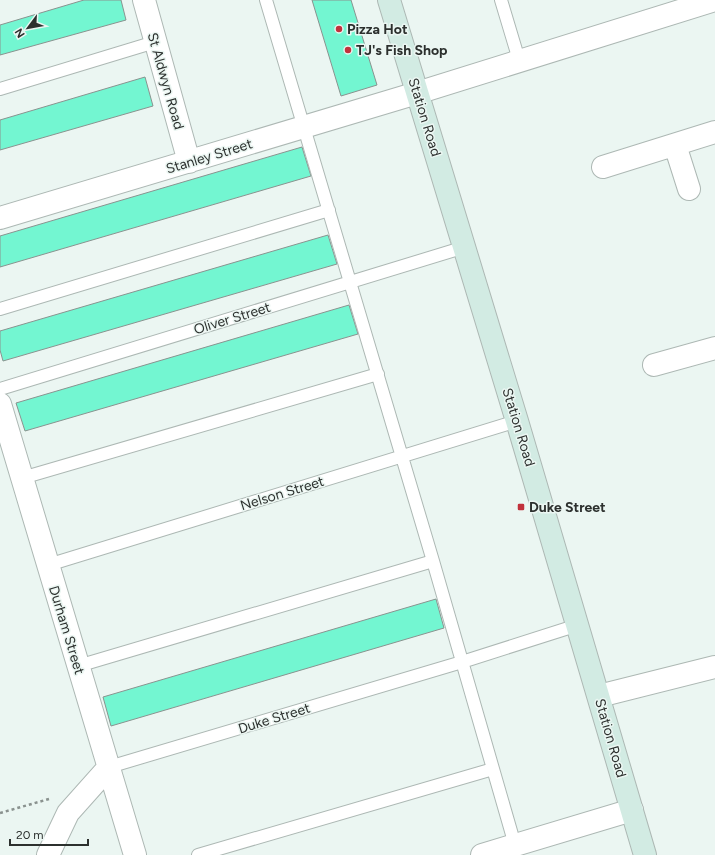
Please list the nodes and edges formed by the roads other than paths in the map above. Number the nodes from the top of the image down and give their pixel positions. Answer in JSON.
{"nodes":[{"id":1,"x":144,"y":0,"type":"edge"},
{"id":2,"x":266,"y":0,"type":"edge"},
{"id":3,"x":389,"y":0,"type":"edge"},
{"id":4,"x":501,"y":0,"type":"edge"},
{"id":5,"x":715,"y":0,"type":"edge"},
{"id":6,"x":155,"y":42,"type":"junction"},
{"id":7,"x":519,"y":60,"type":"junction"},
{"id":8,"x":0,"y":89,"type":"edge"},
{"id":9,"x":417,"y":93,"type":"junction"},
{"id":10,"x":304,"y":127,"type":"junction"},
{"id":11,"x":715,"y":132,"type":"edge"},
{"id":12,"x":675,"y":145,"type":"junction"},
{"id":13,"x":189,"y":162,"type":"junction"},
{"id":14,"x":603,"y":167,"type":"dead end"},
{"id":15,"x":689,"y":189,"type":"dead end"},
{"id":16,"x":329,"y":210,"type":"junction"},
{"id":17,"x":0,"y":218,"type":"edge"},
{"id":18,"x":465,"y":247,"type":"junction"},
{"id":19,"x":351,"y":282,"type":"junction"},
{"id":20,"x":0,"y":309,"type":"edge"},
{"id":21,"x":715,"y":348,"type":"edge"},
{"id":22,"x":654,"y":365,"type":"dead end"},
{"id":23,"x":378,"y":374,"type":"junction"},
{"id":24,"x":0,"y":389,"type":"edge"},
{"id":25,"x":0,"y":404,"type":"edge"},
{"id":26,"x":517,"y":421,"type":"junction"},
{"id":27,"x":402,"y":456,"type":"junction"},
{"id":28,"x":22,"y":478,"type":"junction"},
{"id":29,"x":433,"y":560,"type":"junction"},
{"id":30,"x":48,"y":565,"type":"junction"},
{"id":31,"x":578,"y":625,"type":"junction"},
{"id":32,"x":462,"y":662,"type":"junction"},
{"id":33,"x":78,"y":666,"type":"junction"},
{"id":34,"x":715,"y":667,"type":"edge"},
{"id":35,"x":599,"y":696,"type":"junction"},
{"id":36,"x":108,"y":767,"type":"junction"},
{"id":37,"x":493,"y":769,"type":"junction"},
{"id":38,"x":632,"y":810,"type":"junction"},
{"id":39,"x":515,"y":845,"type":"junction"},
{"id":40,"x":48,"y":855,"type":"edge"},
{"id":41,"x":135,"y":855,"type":"edge"},
{"id":42,"x":198,"y":855,"type":"edge"},
{"id":43,"x":482,"y":855,"type":"edge"},
{"id":44,"x":645,"y":855,"type":"edge"}],
"edges":[{"from":1,"to":6,"type":"street","name":"St Aldwyn Road"},
{"from":2,"to":10,"type":"lane"},
{"from":3,"to":9,"type":"main road","name":"Station Road"},
{"from":4,"to":7,"type":"lane"},
{"from":5,"to":7,"type":"street","name":"Stanley Street"},
{"from":6,"to":8,"type":"lane"},
{"from":6,"to":13,"type":"street","name":"St Aldwyn Road"},
{"from":7,"to":9,"type":"street","name":"Stanley Street"},
{"from":9,"to":10,"type":"street","name":"Stanley Street"},
{"from":9,"to":18,"type":"main road","name":"Station Road"},
{"from":10,"to":13,"type":"street","name":"Stanley Street"},
{"from":10,"to":16,"type":"lane"},
{"from":11,"to":12,"type":"street"},
{"from":12,"to":14,"type":"street"},
{"from":12,"to":15,"type":"street"},
{"from":13,"to":17,"type":"street","name":"Stanley Street"},
{"from":16,"to":19,"type":"lane"},
{"from":16,"to":20,"type":"lane"},
{"from":18,"to":19,"type":"lane","name":"Oliver Street"},
{"from":18,"to":26,"type":"main road","name":"Station Road"},
{"from":19,"to":23,"type":"lane"},
{"from":19,"to":24,"type":"lane","name":"Oliver Street"},
{"from":21,"to":22,"type":"street"},
{"from":23,"to":27,"type":"lane"},
{"from":23,"to":28,"type":"lane"},
{"from":25,"to":28,"type":"street","name":"Durham Street"},
{"from":26,"to":27,"type":"lane","name":"Nelson Street"},
{"from":26,"to":31,"type":"main road","name":"Station Road"},
{"from":27,"to":29,"type":"lane"},
{"from":27,"to":30,"type":"lane","name":"Nelson Street"},
{"from":28,"to":30,"type":"street","name":"Durham Street"},
{"from":29,"to":32,"type":"lane"},
{"from":29,"to":33,"type":"lane"},
{"from":30,"to":33,"type":"street","name":"Durham Street"},
{"from":31,"to":32,"type":"lane","name":"Duke Street"},
{"from":31,"to":35,"type":"main road","name":"Station Road"},
{"from":32,"to":36,"type":"lane","name":"Duke Street"},
{"from":32,"to":37,"type":"lane"},
{"from":33,"to":36,"type":"street","name":"Durham Street"},
{"from":34,"to":35,"type":"street"},
{"from":35,"to":38,"type":"main road","name":"Station Road"},
{"from":36,"to":40,"type":"street"},
{"from":36,"to":41,"type":"street","name":"Durham Street"},
{"from":37,"to":39,"type":"lane"},
{"from":37,"to":42,"type":"lane"},
{"from":38,"to":39,"type":"street"},
{"from":38,"to":44,"type":"main road","name":"Station Road"},
{"from":39,"to":43,"type":"street"}]}
